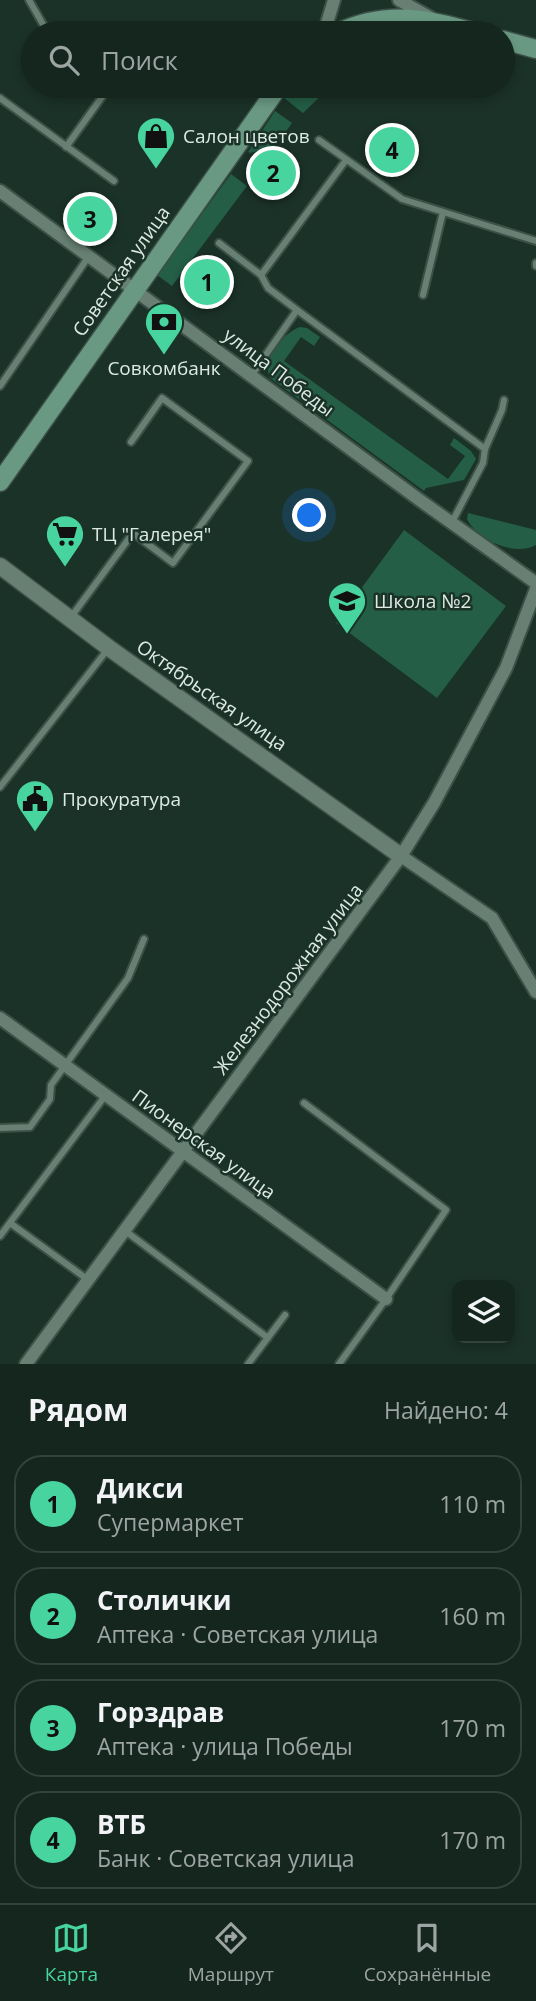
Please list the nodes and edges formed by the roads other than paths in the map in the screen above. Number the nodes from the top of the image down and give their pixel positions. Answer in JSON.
{"nodes":[{"id":1,"x":29,"y":0,"type":"edge"},
{"id":2,"x":334,"y":0,"type":"edge"},
{"id":3,"x":399,"y":0,"type":"edge"},
{"id":4,"x":41,"y":21,"type":"edge"},
{"id":5,"x":328,"y":21,"type":"edge"},
{"id":6,"x":374,"y":21,"type":"edge"},
{"id":7,"x":430,"y":21,"type":"edge"},
{"id":8,"x":437,"y":21,"type":"edge"},
{"id":9,"x":515,"y":44,"type":"edge"},
{"id":10,"x":536,"y":50,"type":"edge"},
{"id":11,"x":101,"y":98,"type":"edge"},
{"id":12,"x":270,"y":98,"type":"edge"},
{"id":13,"x":0,"y":99,"type":"edge"},
{"id":14,"x":319,"y":140,"type":"dead end"},
{"id":15,"x":66,"y":147,"type":"junction"},
{"id":16,"x":346,"y":160,"type":"junction"},
{"id":17,"x":114,"y":181,"type":"dead end"},
{"id":18,"x":0,"y":191,"type":"edge"},
{"id":19,"x":443,"y":212,"type":"junction"},
{"id":20,"x":536,"y":241,"type":"edge"},
{"id":21,"x":219,"y":243,"type":"dead end"},
{"id":22,"x":89,"y":256,"type":"junction"},
{"id":23,"x":261,"y":275,"type":"junction"},
{"id":24,"x":134,"y":289,"type":"junction"},
{"id":25,"x":423,"y":295,"type":"dead end"},
{"id":26,"x":297,"y":310,"type":"junction"},
{"id":27,"x":251,"y":376,"type":"junction"},
{"id":28,"x":0,"y":386,"type":"edge"},
{"id":29,"x":504,"y":400,"type":"dead end"},
{"id":30,"x":131,"y":442,"type":"dead end"},
{"id":31,"x":485,"y":449,"type":"junction"},
{"id":32,"x":0,"y":482,"type":"edge"},
{"id":33,"x":452,"y":522,"type":"junction"},
{"id":34,"x":0,"y":566,"type":"edge"},
{"id":35,"x":536,"y":583,"type":"edge"},
{"id":36,"x":536,"y":589,"type":"edge"},
{"id":37,"x":70,"y":618,"type":"junction"},
{"id":38,"x":109,"y":648,"type":"junction"},
{"id":39,"x":0,"y":787,"type":"edge"},
{"id":40,"x":401,"y":856,"type":"junction"},
{"id":41,"x":144,"y":939,"type":"dead end"},
{"id":42,"x":536,"y":992,"type":"edge"},
{"id":43,"x":0,"y":1018,"type":"edge"},
{"id":44,"x":65,"y":1066,"type":"junction"},
{"id":45,"x":105,"y":1096,"type":"junction"},
{"id":46,"x":304,"y":1103,"type":"dead end"},
{"id":47,"x":0,"y":1128,"type":"edge"},
{"id":48,"x":183,"y":1152,"type":"junction"},
{"id":49,"x":10,"y":1223,"type":"junction"},
{"id":50,"x":124,"y":1230,"type":"junction"},
{"id":51,"x":0,"y":1236,"type":"edge"},
{"id":52,"x":88,"y":1280,"type":"junction"},
{"id":53,"x":386,"y":1299,"type":"junction"},
{"id":54,"x":285,"y":1315,"type":"dead end"},
{"id":55,"x":268,"y":1338,"type":"junction"},
{"id":56,"x":26,"y":1364,"type":"edge"},
{"id":57,"x":248,"y":1364,"type":"edge"},
{"id":58,"x":339,"y":1364,"type":"edge"}],
"edges":[{"from":1,"to":4,"type":"lane"},
{"from":2,"to":5,"type":"street"},
{"from":3,"to":8,"type":"street"},
{"from":6,"to":7,"type":"main road"},
{"from":9,"to":10,"type":"main road"},
{"from":11,"to":15,"type":"lane"},
{"from":12,"to":24,"type":"main road","name":"Советская улица"},
{"from":13,"to":15,"type":"lane"},
{"from":14,"to":16,"type":"lane"},
{"from":15,"to":17,"type":"lane"},
{"from":16,"to":19,"type":"lane"},
{"from":16,"to":23,"type":"lane"},
{"from":18,"to":22,"type":"street","name":"улица Победы"},
{"from":19,"to":20,"type":"lane"},
{"from":19,"to":25,"type":"lane"},
{"from":21,"to":23,"type":"lane"},
{"from":22,"to":24,"type":"street","name":"улица Победы"},
{"from":22,"to":28,"type":"lane"},
{"from":23,"to":26,"type":"lane"},
{"from":24,"to":27,"type":"street","name":"улица Победы"},
{"from":24,"to":32,"type":"main road","name":"Советская улица"},
{"from":26,"to":27,"type":"lane"},
{"from":26,"to":31,"type":"lane"},
{"from":27,"to":33,"type":"street","name":"улица Победы"},
{"from":29,"to":31,"type":"lane"},
{"from":30,"to":37,"type":"lane"},
{"from":31,"to":33,"type":"lane"},
{"from":33,"to":35,"type":"street","name":"улица Победы"},
{"from":34,"to":37,"type":"street","name":"Октябрьская улица"},
{"from":36,"to":40,"type":"street","name":"Железнодорожная улица"},
{"from":37,"to":38,"type":"street","name":"Октябрьская улица"},
{"from":38,"to":39,"type":"lane"},
{"from":38,"to":40,"type":"street","name":"Октябрьская улица"},
{"from":40,"to":42,"type":"street"},
{"from":40,"to":48,"type":"street","name":"Железнодорожная улица"},
{"from":41,"to":44,"type":"lane"},
{"from":43,"to":44,"type":"street","name":"Пионерская улица"},
{"from":44,"to":45,"type":"street","name":"Пионерская улица"},
{"from":44,"to":47,"type":"lane"},
{"from":45,"to":48,"type":"street","name":"Пионерская улица"},
{"from":45,"to":49,"type":"lane"},
{"from":46,"to":53,"type":"lane"},
{"from":48,"to":50,"type":"street","name":"Железнодорожная улица"},
{"from":48,"to":53,"type":"street","name":"Пионерская улица"},
{"from":49,"to":51,"type":"lane"},
{"from":49,"to":52,"type":"lane"},
{"from":50,"to":52,"type":"street","name":"Железнодорожная улица"},
{"from":50,"to":55,"type":"lane"},
{"from":52,"to":56,"type":"street","name":"Железнодорожная улица"},
{"from":53,"to":58,"type":"lane"},
{"from":54,"to":55,"type":"lane"},
{"from":55,"to":57,"type":"lane"}]}
